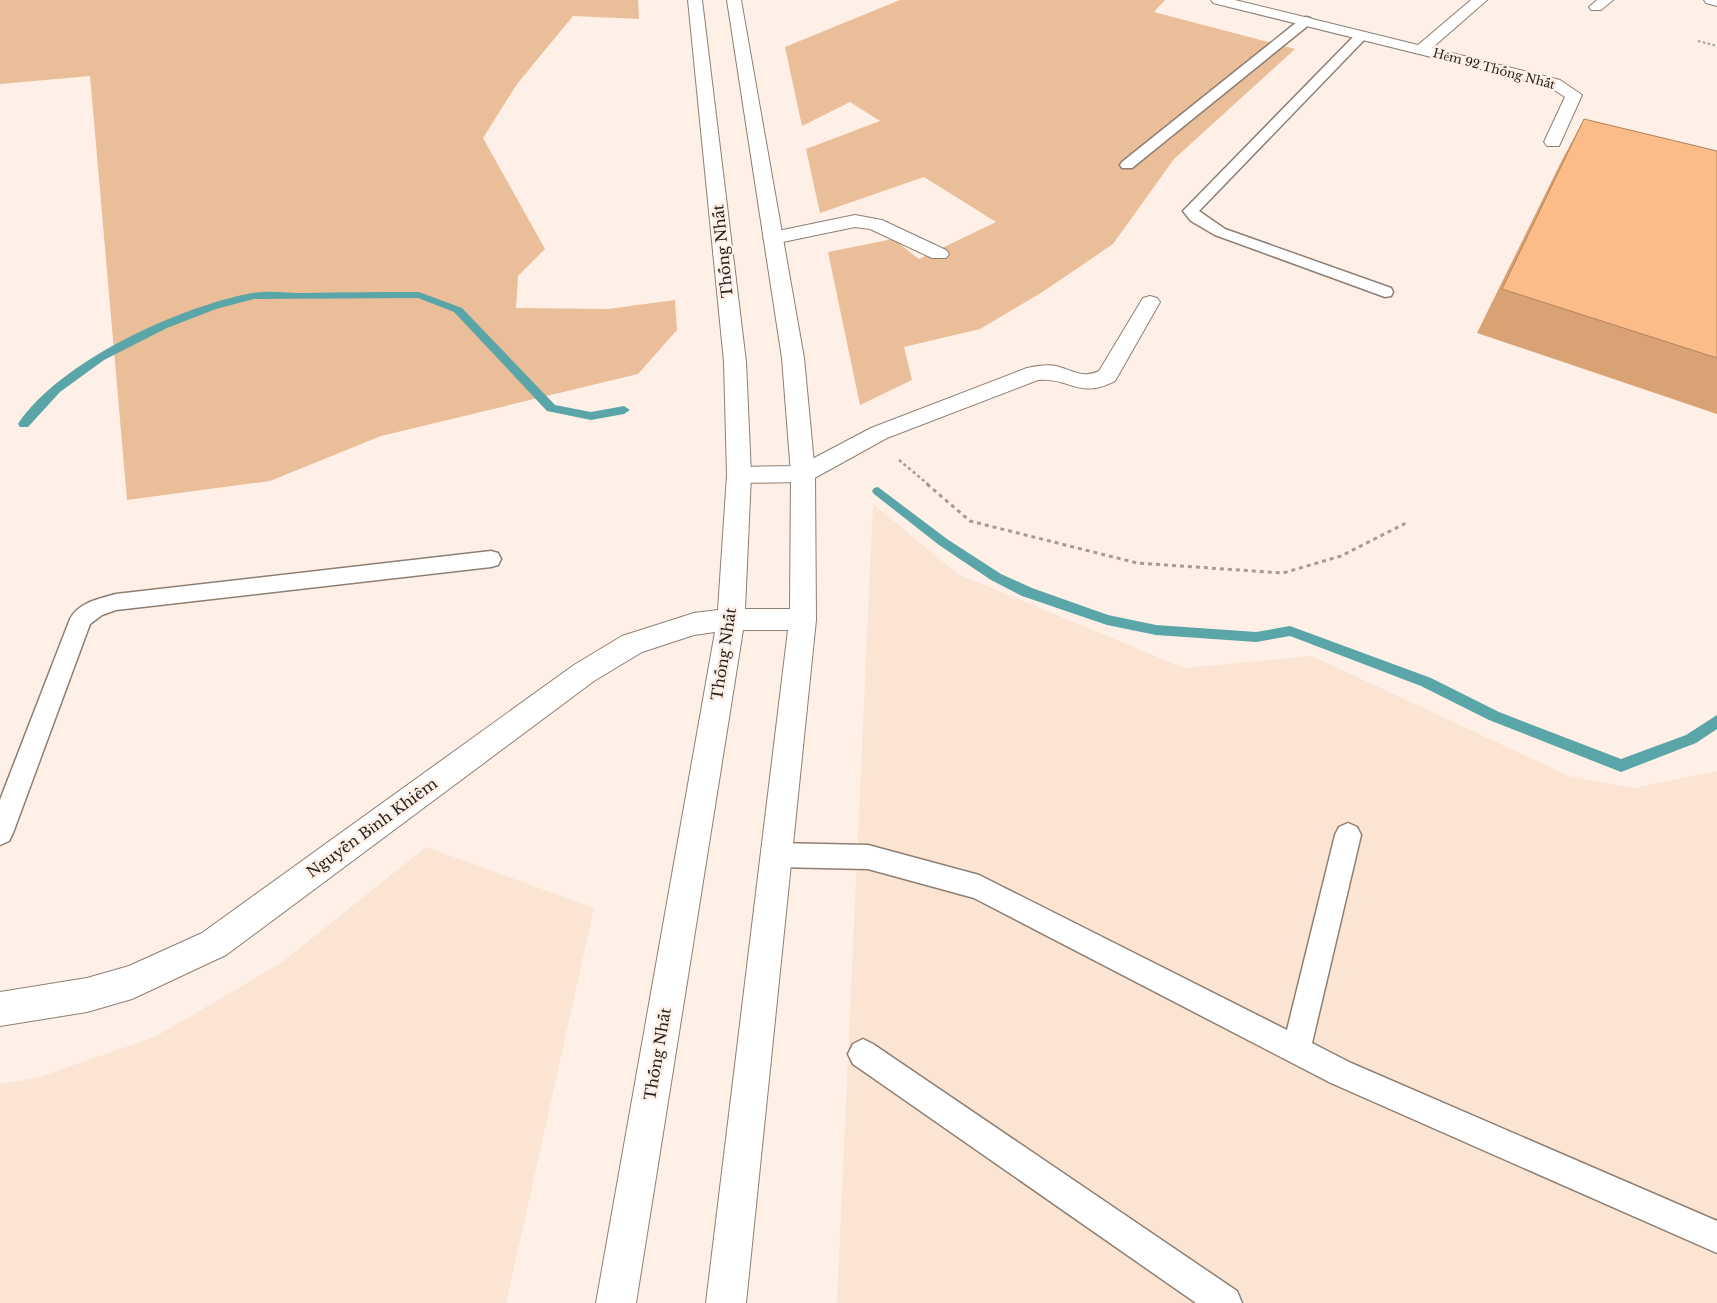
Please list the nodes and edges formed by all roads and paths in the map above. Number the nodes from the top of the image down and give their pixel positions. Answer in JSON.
{"nodes":[{"id":1,"x":695,"y":0,"type":"edge"},
{"id":2,"x":734,"y":0,"type":"edge"},
{"id":3,"x":1218,"y":0,"type":"edge"},
{"id":4,"x":1480,"y":0,"type":"edge"},
{"id":5,"x":1711,"y":0,"type":"edge"},
{"id":6,"x":1717,"y":2,"type":"edge"},
{"id":7,"x":1306,"y":21,"type":"junction"},
{"id":8,"x":1361,"y":36,"type":"junction"},
{"id":9,"x":1698,"y":41,"type":"dead end"},
{"id":10,"x":1717,"y":46,"type":"edge"},
{"id":11,"x":1421,"y":50,"type":"junction"},
{"id":12,"x":1553,"y":142,"type":"dead end"},
{"id":13,"x":1127,"y":165,"type":"dead end"},
{"id":14,"x":773,"y":238,"type":"junction"},
{"id":15,"x":939,"y":254,"type":"dead end"},
{"id":16,"x":1385,"y":292,"type":"dead end"},
{"id":17,"x":1150,"y":302,"type":"dead end"},
{"id":18,"x":872,"y":437,"type":"junction"},
{"id":19,"x":804,"y":474,"type":"junction"},
{"id":20,"x":739,"y":475,"type":"junction"},
{"id":21,"x":1408,"y":522,"type":"dead end"},
{"id":22,"x":491,"y":559,"type":"dead end"},
{"id":23,"x":731,"y":619,"type":"junction"},
{"id":24,"x":803,"y":620,"type":"junction"},
{"id":25,"x":0,"y":833,"type":"edge"},
{"id":26,"x":1348,"y":835,"type":"dead end"},
{"id":27,"x":776,"y":855,"type":"junction"},
{"id":28,"x":0,"y":1009,"type":"edge"},
{"id":29,"x":1296,"y":1050,"type":"junction"},
{"id":30,"x":864,"y":1054,"type":"dead end"},
{"id":31,"x":1717,"y":1237,"type":"edge"},
{"id":32,"x":616,"y":1303,"type":"edge"},
{"id":33,"x":726,"y":1303,"type":"edge"},
{"id":34,"x":1225,"y":1303,"type":"edge"}],
"edges":[{"from":1,"to":20,"type":"main road","name":"Thống Nhất"},
{"from":2,"to":14,"type":"main road"},
{"from":3,"to":7,"type":"main road","name":"Hẻm 92 Thống Nhất"},
{"from":4,"to":11,"type":"main road","name":"Hẻm 92 Thống Nhất"},
{"from":5,"to":6,"type":"main road"},
{"from":7,"to":8,"type":"main road","name":"Hẻm 92 Thống Nhất"},
{"from":7,"to":13,"type":"lane"},
{"from":8,"to":11,"type":"main road","name":"Hẻm 92 Thống Nhất"},
{"from":8,"to":16,"type":"lane"},
{"from":9,"to":10,"type":"path"},
{"from":11,"to":12,"type":"main road","name":"Hẻm 92 Thống Nhất"},
{"from":14,"to":15,"type":"main road"},
{"from":14,"to":19,"type":"main road"},
{"from":17,"to":18,"type":"main road"},
{"from":18,"to":19,"type":"main road"},
{"from":18,"to":21,"type":"path"},
{"from":19,"to":20,"type":"main road"},
{"from":19,"to":24,"type":"main road"},
{"from":20,"to":23,"type":"main road","name":"Thống Nhất"},
{"from":22,"to":25,"type":"lane"},
{"from":23,"to":24,"type":"main road","name":"Nguyễn Bỉnh Khiêm"},
{"from":23,"to":28,"type":"main road","name":"Nguyễn Bỉnh Khiêm"},
{"from":23,"to":32,"type":"main road","name":"Thống Nhất"},
{"from":24,"to":27,"type":"main road"},
{"from":26,"to":29,"type":"lane"},
{"from":27,"to":29,"type":"lane"},
{"from":27,"to":33,"type":"main road"},
{"from":29,"to":31,"type":"lane"},
{"from":30,"to":34,"type":"lane"}]}
